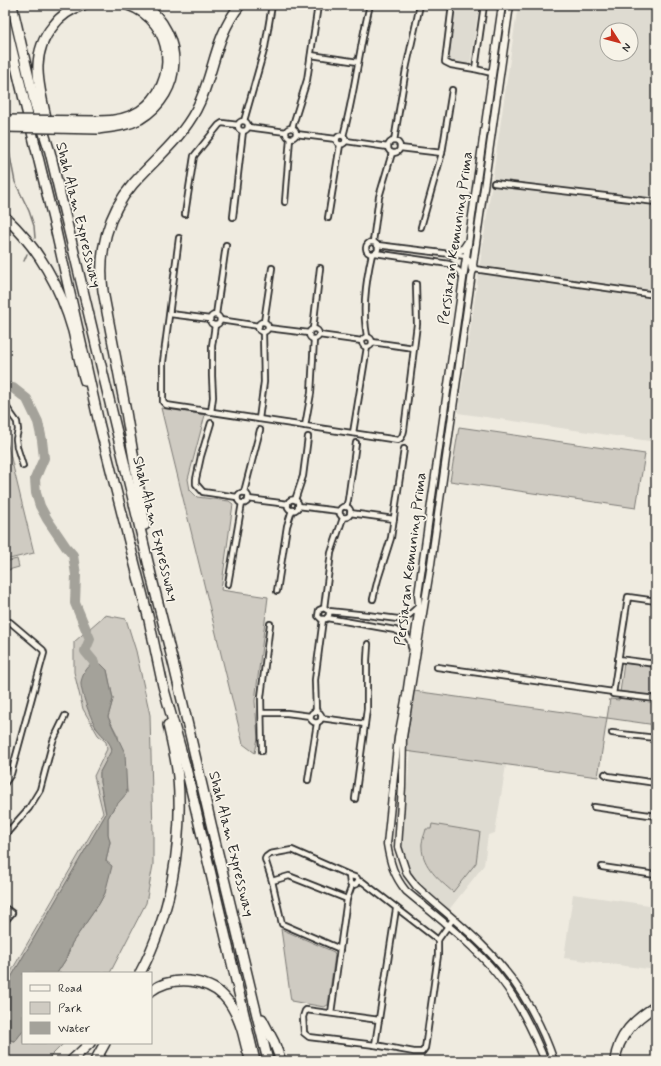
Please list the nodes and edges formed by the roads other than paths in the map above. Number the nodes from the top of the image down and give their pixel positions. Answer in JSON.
{"nodes":[{"id":1,"x":12,"y":5,"type":"edge"},
{"id":2,"x":83,"y":5,"type":"edge"},
{"id":3,"x":128,"y":5,"type":"edge"},
{"id":4,"x":144,"y":5,"type":"edge"},
{"id":5,"x":240,"y":5,"type":"edge"},
{"id":6,"x":272,"y":5,"type":"edge"},
{"id":7,"x":318,"y":5,"type":"edge"},
{"id":8,"x":370,"y":5,"type":"edge"},
{"id":9,"x":420,"y":5,"type":"edge"},
{"id":10,"x":452,"y":5,"type":"edge"},
{"id":11,"x":484,"y":5,"type":"edge"},
{"id":12,"x":502,"y":5,"type":"edge"},
{"id":13,"x":510,"y":5,"type":"edge"},
{"id":14,"x":5,"y":21,"type":"edge"},
{"id":15,"x":310,"y":55,"type":"junction"},
{"id":16,"x":358,"y":62,"type":"junction"},
{"id":17,"x":475,"y":69,"type":"junction"},
{"id":18,"x":492,"y":73,"type":"junction"},
{"id":19,"x":452,"y":90,"type":"dead end"},
{"id":20,"x":5,"y":120,"type":"edge"},
{"id":21,"x":244,"y":121,"type":"junction"},
{"id":22,"x":98,"y":125,"type":"junction"},
{"id":23,"x":238,"y":125,"type":"junction"},
{"id":24,"x":5,"y":127,"type":"edge"},
{"id":25,"x":248,"y":127,"type":"junction"},
{"id":26,"x":292,"y":128,"type":"junction"},
{"id":27,"x":243,"y":131,"type":"junction"},
{"id":28,"x":286,"y":132,"type":"junction"},
{"id":29,"x":296,"y":134,"type":"junction"},
{"id":30,"x":343,"y":136,"type":"junction"},
{"id":31,"x":290,"y":138,"type":"junction"},
{"id":32,"x":336,"y":139,"type":"junction"},
{"id":33,"x":346,"y":141,"type":"junction"},
{"id":34,"x":394,"y":141,"type":"junction"},
{"id":35,"x":340,"y":145,"type":"junction"},
{"id":36,"x":388,"y":147,"type":"junction"},
{"id":37,"x":400,"y":148,"type":"junction"},
{"id":38,"x":50,"y":152,"type":"junction"},
{"id":39,"x":392,"y":153,"type":"junction"},
{"id":40,"x":442,"y":153,"type":"junction"},
{"id":41,"x":494,"y":183,"type":"dead end"},
{"id":42,"x":285,"y":202,"type":"dead end"},
{"id":43,"x":656,"y":202,"type":"edge"},
{"id":44,"x":185,"y":214,"type":"dead end"},
{"id":45,"x":5,"y":217,"type":"edge"},
{"id":46,"x":233,"y":217,"type":"dead end"},
{"id":47,"x":328,"y":218,"type":"dead end"},
{"id":48,"x":421,"y":227,"type":"dead end"},
{"id":49,"x":469,"y":237,"type":"junction"},
{"id":50,"x":178,"y":238,"type":"dead end"},
{"id":51,"x":226,"y":244,"type":"dead end"},
{"id":52,"x":375,"y":244,"type":"junction"},
{"id":53,"x":373,"y":254,"type":"junction"},
{"id":54,"x":451,"y":254,"type":"junction"},
{"id":55,"x":466,"y":256,"type":"junction"},
{"id":56,"x":272,"y":268,"type":"dead end"},
{"id":57,"x":320,"y":268,"type":"dead end"},
{"id":58,"x":473,"y":271,"type":"junction"},
{"id":59,"x":416,"y":284,"type":"dead end"},
{"id":60,"x":462,"y":288,"type":"junction"},
{"id":61,"x":656,"y":295,"type":"edge"},
{"id":62,"x":170,"y":314,"type":"junction"},
{"id":63,"x":216,"y":315,"type":"junction"},
{"id":64,"x":210,"y":319,"type":"junction"},
{"id":65,"x":220,"y":320,"type":"junction"},
{"id":66,"x":264,"y":322,"type":"junction"},
{"id":67,"x":214,"y":325,"type":"junction"},
{"id":68,"x":259,"y":326,"type":"junction"},
{"id":69,"x":268,"y":328,"type":"junction"},
{"id":70,"x":311,"y":331,"type":"junction"},
{"id":71,"x":263,"y":332,"type":"junction"},
{"id":72,"x":319,"y":335,"type":"junction"},
{"id":73,"x":367,"y":336,"type":"junction"},
{"id":74,"x":314,"y":339,"type":"junction"},
{"id":75,"x":362,"y":341,"type":"junction"},
{"id":76,"x":372,"y":342,"type":"junction"},
{"id":77,"x":367,"y":347,"type":"junction"},
{"id":78,"x":414,"y":348,"type":"junction"},
{"id":79,"x":5,"y":405,"type":"edge"},
{"id":80,"x":211,"y":412,"type":"junction"},
{"id":81,"x":259,"y":419,"type":"junction"},
{"id":82,"x":99,"y":423,"type":"junction"},
{"id":83,"x":211,"y":423,"type":"dead end"},
{"id":84,"x":305,"y":426,"type":"junction"},
{"id":85,"x":260,"y":430,"type":"dead end"},
{"id":86,"x":353,"y":433,"type":"junction"},
{"id":87,"x":308,"y":437,"type":"dead end"},
{"id":88,"x":356,"y":443,"type":"dead end"},
{"id":89,"x":404,"y":449,"type":"dead end"},
{"id":90,"x":23,"y":466,"type":"dead end"},
{"id":91,"x":244,"y":492,"type":"junction"},
{"id":92,"x":237,"y":497,"type":"junction"},
{"id":93,"x":248,"y":499,"type":"junction"},
{"id":94,"x":295,"y":500,"type":"junction"},
{"id":95,"x":242,"y":503,"type":"junction"},
{"id":96,"x":288,"y":504,"type":"junction"},
{"id":97,"x":298,"y":506,"type":"junction"},
{"id":98,"x":346,"y":507,"type":"junction"},
{"id":99,"x":292,"y":510,"type":"junction"},
{"id":100,"x":339,"y":511,"type":"junction"},
{"id":101,"x":350,"y":513,"type":"junction"},
{"id":102,"x":343,"y":518,"type":"junction"},
{"id":103,"x":394,"y":519,"type":"junction"},
{"id":104,"x":153,"y":583,"type":"junction"},
{"id":105,"x":228,"y":584,"type":"dead end"},
{"id":106,"x":277,"y":591,"type":"dead end"},
{"id":107,"x":373,"y":599,"type":"dead end"},
{"id":108,"x":656,"y":602,"type":"edge"},
{"id":109,"x":419,"y":606,"type":"junction"},
{"id":110,"x":326,"y":610,"type":"junction"},
{"id":111,"x":381,"y":617,"type":"junction"},
{"id":112,"x":325,"y":619,"type":"junction"},
{"id":113,"x":8,"y":622,"type":"edge"},
{"id":114,"x":270,"y":624,"type":"dead end"},
{"id":115,"x":380,"y":627,"type":"junction"},
{"id":116,"x":368,"y":644,"type":"dead end"},
{"id":117,"x":412,"y":655,"type":"junction"},
{"id":118,"x":618,"y":659,"type":"junction"},
{"id":119,"x":656,"y":664,"type":"edge"},
{"id":120,"x":437,"y":667,"type":"dead end"},
{"id":121,"x":163,"y":686,"type":"junction"},
{"id":122,"x":613,"y":692,"type":"junction"},
{"id":123,"x":656,"y":699,"type":"edge"},
{"id":124,"x":316,"y":711,"type":"junction"},
{"id":125,"x":262,"y":713,"type":"junction"},
{"id":126,"x":65,"y":716,"type":"dead end"},
{"id":127,"x":310,"y":716,"type":"junction"},
{"id":128,"x":322,"y":718,"type":"junction"},
{"id":129,"x":317,"y":723,"type":"junction"},
{"id":130,"x":365,"y":724,"type":"junction"},
{"id":131,"x":612,"y":732,"type":"dead end"},
{"id":132,"x":656,"y":738,"type":"edge"},
{"id":133,"x":262,"y":752,"type":"dead end"},
{"id":134,"x":605,"y":774,"type":"dead end"},
{"id":135,"x":395,"y":777,"type":"junction"},
{"id":136,"x":402,"y":778,"type":"junction"},
{"id":137,"x":308,"y":780,"type":"dead end"},
{"id":138,"x":5,"y":783,"type":"edge"},
{"id":139,"x":656,"y":783,"type":"edge"},
{"id":140,"x":355,"y":799,"type":"dead end"},
{"id":141,"x":594,"y":806,"type":"dead end"},
{"id":142,"x":656,"y":816,"type":"edge"},
{"id":143,"x":5,"y":835,"type":"edge"},
{"id":144,"x":602,"y":867,"type":"dead end"},
{"id":145,"x":349,"y":874,"type":"junction"},
{"id":146,"x":656,"y":875,"type":"edge"},
{"id":147,"x":272,"y":881,"type":"junction"},
{"id":148,"x":358,"y":882,"type":"junction"},
{"id":149,"x":352,"y":885,"type":"junction"},
{"id":150,"x":347,"y":900,"type":"junction"},
{"id":151,"x":5,"y":908,"type":"edge"},
{"id":152,"x":396,"y":909,"type":"junction"},
{"id":153,"x":453,"y":919,"type":"junction"},
{"id":154,"x":5,"y":921,"type":"edge"},
{"id":155,"x":448,"y":926,"type":"junction"},
{"id":156,"x":438,"y":940,"type":"junction"},
{"id":157,"x":340,"y":949,"type":"junction"},
{"id":158,"x":141,"y":972,"type":"edge"},
{"id":159,"x":152,"y":990,"type":"edge"},
{"id":160,"x":656,"y":1006,"type":"edge"},
{"id":161,"x":256,"y":1008,"type":"junction"},
{"id":162,"x":331,"y":1012,"type":"junction"},
{"id":163,"x":379,"y":1020,"type":"junction"},
{"id":164,"x":89,"y":1044,"type":"edge"},
{"id":165,"x":104,"y":1044,"type":"edge"},
{"id":166,"x":375,"y":1045,"type":"junction"},
{"id":167,"x":74,"y":1058,"type":"edge"},
{"id":168,"x":96,"y":1060,"type":"edge"},
{"id":169,"x":252,"y":1061,"type":"edge"},
{"id":170,"x":256,"y":1061,"type":"edge"},
{"id":171,"x":268,"y":1061,"type":"edge"},
{"id":172,"x":281,"y":1061,"type":"edge"},
{"id":173,"x":545,"y":1061,"type":"edge"},
{"id":174,"x":554,"y":1061,"type":"edge"},
{"id":175,"x":615,"y":1061,"type":"edge"}],
"edges":[{"from":1,"to":38,"type":"highway","name":"Shah Alam Expressway"},
{"from":2,"to":38,"type":"highway"},
{"from":3,"to":22,"type":"highway"},
{"from":4,"to":22,"type":"highway"},
{"from":5,"to":104,"type":"highway"},
{"from":6,"to":21,"type":"street"},
{"from":7,"to":15,"type":"street"},
{"from":8,"to":16,"type":"street"},
{"from":9,"to":34,"type":"street"},
{"from":10,"to":17,"type":"street"},
{"from":11,"to":17,"type":"street"},
{"from":12,"to":18,"type":"street","name":"Persiaran Kemuning Prima"},
{"from":13,"to":58,"type":"street","name":"Persiaran Kemuning Prima"},
{"from":14,"to":82,"type":"highway","name":"Shah Alam Expressway"},
{"from":15,"to":16,"type":"street"},
{"from":15,"to":26,"type":"street"},
{"from":16,"to":30,"type":"street"},
{"from":17,"to":18,"type":"street"},
{"from":18,"to":49,"type":"street","name":"Persiaran Kemuning Prima"},
{"from":19,"to":40,"type":"street"},
{"from":20,"to":22,"type":"highway","bridge":true},
{"from":21,"to":23,"type":"street"},
{"from":21,"to":25,"type":"street"},
{"from":22,"to":24,"type":"highway","bridge":true},
{"from":23,"to":27,"type":"street"},
{"from":23,"to":44,"type":"street"},
{"from":25,"to":27,"type":"street"},
{"from":25,"to":28,"type":"street"},
{"from":26,"to":28,"type":"street"},
{"from":26,"to":29,"type":"street"},
{"from":27,"to":46,"type":"street"},
{"from":28,"to":31,"type":"street"},
{"from":29,"to":31,"type":"street"},
{"from":29,"to":32,"type":"street"},
{"from":30,"to":32,"type":"street"},
{"from":30,"to":33,"type":"street"},
{"from":31,"to":42,"type":"street"},
{"from":32,"to":35,"type":"street"},
{"from":33,"to":35,"type":"street"},
{"from":33,"to":36,"type":"street"},
{"from":34,"to":36,"type":"street"},
{"from":34,"to":37,"type":"street"},
{"from":35,"to":47,"type":"street"},
{"from":36,"to":39,"type":"street"},
{"from":37,"to":39,"type":"street"},
{"from":37,"to":40,"type":"street"},
{"from":38,"to":104,"type":"highway","name":"Shah Alam Expressway"},
{"from":39,"to":52,"type":"street"},
{"from":40,"to":48,"type":"street"},
{"from":41,"to":43,"type":"street"},
{"from":45,"to":82,"type":"highway"},
{"from":49,"to":54,"type":"street"},
{"from":49,"to":55,"type":"street","name":"Persiaran Kemuning Prima"},
{"from":50,"to":62,"type":"street"},
{"from":51,"to":63,"type":"street"},
{"from":52,"to":53,"type":"street"},
{"from":52,"to":53,"type":"street"},
{"from":52,"to":54,"type":"street"},
{"from":53,"to":60,"type":"street"},
{"from":53,"to":73,"type":"street"},
{"from":54,"to":55,"type":"street"},
{"from":55,"to":58,"type":"street"},
{"from":55,"to":60,"type":"street","name":"Persiaran Kemuning Prima"},
{"from":56,"to":66,"type":"street"},
{"from":57,"to":70,"type":"street"},
{"from":58,"to":61,"type":"street"},
{"from":58,"to":136,"type":"street","name":"Persiaran Kemuning Prima"},
{"from":59,"to":78,"type":"street"},
{"from":60,"to":109,"type":"street","name":"Persiaran Kemuning Prima"},
{"from":62,"to":64,"type":"street"},
{"from":62,"to":80,"type":"street"},
{"from":63,"to":64,"type":"street"},
{"from":63,"to":65,"type":"street"},
{"from":64,"to":67,"type":"street"},
{"from":65,"to":67,"type":"street"},
{"from":65,"to":68,"type":"street"},
{"from":66,"to":68,"type":"street"},
{"from":66,"to":69,"type":"street"},
{"from":67,"to":80,"type":"street"},
{"from":68,"to":71,"type":"street"},
{"from":69,"to":70,"type":"street"},
{"from":69,"to":71,"type":"street"},
{"from":70,"to":72,"type":"street"},
{"from":70,"to":74,"type":"street"},
{"from":71,"to":81,"type":"street"},
{"from":72,"to":74,"type":"street"},
{"from":72,"to":75,"type":"street"},
{"from":73,"to":75,"type":"street"},
{"from":73,"to":76,"type":"street"},
{"from":74,"to":84,"type":"street"},
{"from":75,"to":77,"type":"street"},
{"from":76,"to":77,"type":"street"},
{"from":76,"to":78,"type":"street"},
{"from":77,"to":86,"type":"street"},
{"from":78,"to":86,"type":"street"},
{"from":79,"to":90,"type":"street"},
{"from":80,"to":81,"type":"street"},
{"from":81,"to":84,"type":"street"},
{"from":82,"to":121,"type":"highway","name":"Shah Alam Expressway"},
{"from":83,"to":92,"type":"street"},
{"from":84,"to":86,"type":"street"},
{"from":85,"to":91,"type":"street"},
{"from":87,"to":94,"type":"street"},
{"from":88,"to":98,"type":"street"},
{"from":89,"to":103,"type":"street"},
{"from":91,"to":92,"type":"street"},
{"from":91,"to":93,"type":"street"},
{"from":92,"to":95,"type":"street"},
{"from":93,"to":95,"type":"street"},
{"from":93,"to":96,"type":"street"},
{"from":94,"to":96,"type":"street"},
{"from":94,"to":97,"type":"street"},
{"from":95,"to":105,"type":"street"},
{"from":96,"to":99,"type":"street"},
{"from":97,"to":99,"type":"street"},
{"from":97,"to":100,"type":"street"},
{"from":98,"to":100,"type":"street"},
{"from":98,"to":101,"type":"street"},
{"from":99,"to":106,"type":"street"},
{"from":100,"to":102,"type":"street"},
{"from":101,"to":102,"type":"street"},
{"from":101,"to":103,"type":"street"},
{"from":102,"to":110,"type":"street"},
{"from":103,"to":107,"type":"street"},
{"from":104,"to":161,"type":"highway","name":"Shah Alam Expressway"},
{"from":108,"to":118,"type":"street"},
{"from":109,"to":111,"type":"street"},
{"from":109,"to":117,"type":"street","name":"Persiaran Kemuning Prima"},
{"from":110,"to":111,"type":"street"},
{"from":110,"to":112,"type":"street"},
{"from":110,"to":112,"type":"street"},
{"from":111,"to":115,"type":"street"},
{"from":112,"to":115,"type":"street"},
{"from":112,"to":124,"type":"street"},
{"from":113,"to":138,"type":"street"},
{"from":114,"to":125,"type":"street"},
{"from":115,"to":117,"type":"street"},
{"from":116,"to":130,"type":"street"},
{"from":117,"to":135,"type":"street","name":"Persiaran Kemuning Prima"},
{"from":118,"to":119,"type":"street"},
{"from":118,"to":122,"type":"street"},
{"from":120,"to":122,"type":"street"},
{"from":121,"to":158,"type":"highway"},
{"from":121,"to":170,"type":"highway","name":"Shah Alam Expressway"},
{"from":122,"to":123,"type":"street"},
{"from":124,"to":127,"type":"street"},
{"from":124,"to":128,"type":"street"},
{"from":125,"to":127,"type":"street"},
{"from":125,"to":133,"type":"street"},
{"from":126,"to":143,"type":"street"},
{"from":127,"to":129,"type":"street"},
{"from":128,"to":129,"type":"street"},
{"from":128,"to":130,"type":"street"},
{"from":129,"to":137,"type":"street"},
{"from":130,"to":140,"type":"street"},
{"from":131,"to":132,"type":"street"},
{"from":134,"to":139,"type":"street"},
{"from":135,"to":136,"type":"street"},
{"from":135,"to":155,"type":"street","name":"Persiaran Kemuning Prima"},
{"from":136,"to":153,"type":"street","name":"Persiaran Kemuning Prima"},
{"from":141,"to":142,"type":"street"},
{"from":144,"to":146,"type":"street"},
{"from":145,"to":147,"type":"street"},
{"from":145,"to":148,"type":"street"},
{"from":145,"to":149,"type":"street"},
{"from":147,"to":150,"type":"street"},
{"from":147,"to":157,"type":"street"},
{"from":148,"to":149,"type":"street"},
{"from":148,"to":152,"type":"street"},
{"from":149,"to":150,"type":"street"},
{"from":150,"to":157,"type":"street"},
{"from":151,"to":154,"type":"street"},
{"from":152,"to":156,"type":"street"},
{"from":152,"to":163,"type":"street"},
{"from":153,"to":155,"type":"street"},
{"from":153,"to":174,"type":"street","name":"Persiaran Kemuning Prima"},
{"from":155,"to":156,"type":"street"},
{"from":155,"to":173,"type":"street","name":"Persiaran Kemuning Prima"},
{"from":156,"to":166,"type":"street"},
{"from":157,"to":162,"type":"street"},
{"from":159,"to":169,"type":"highway"},
{"from":160,"to":175,"type":"highway"},
{"from":161,"to":171,"type":"highway","name":"Shah Alam Expressway"},
{"from":161,"to":172,"type":"highway"},
{"from":162,"to":163,"type":"street"},
{"from":162,"to":166,"type":"street"},
{"from":163,"to":166,"type":"street"},
{"from":164,"to":167,"type":"highway"},
{"from":165,"to":168,"type":"highway"}]}
